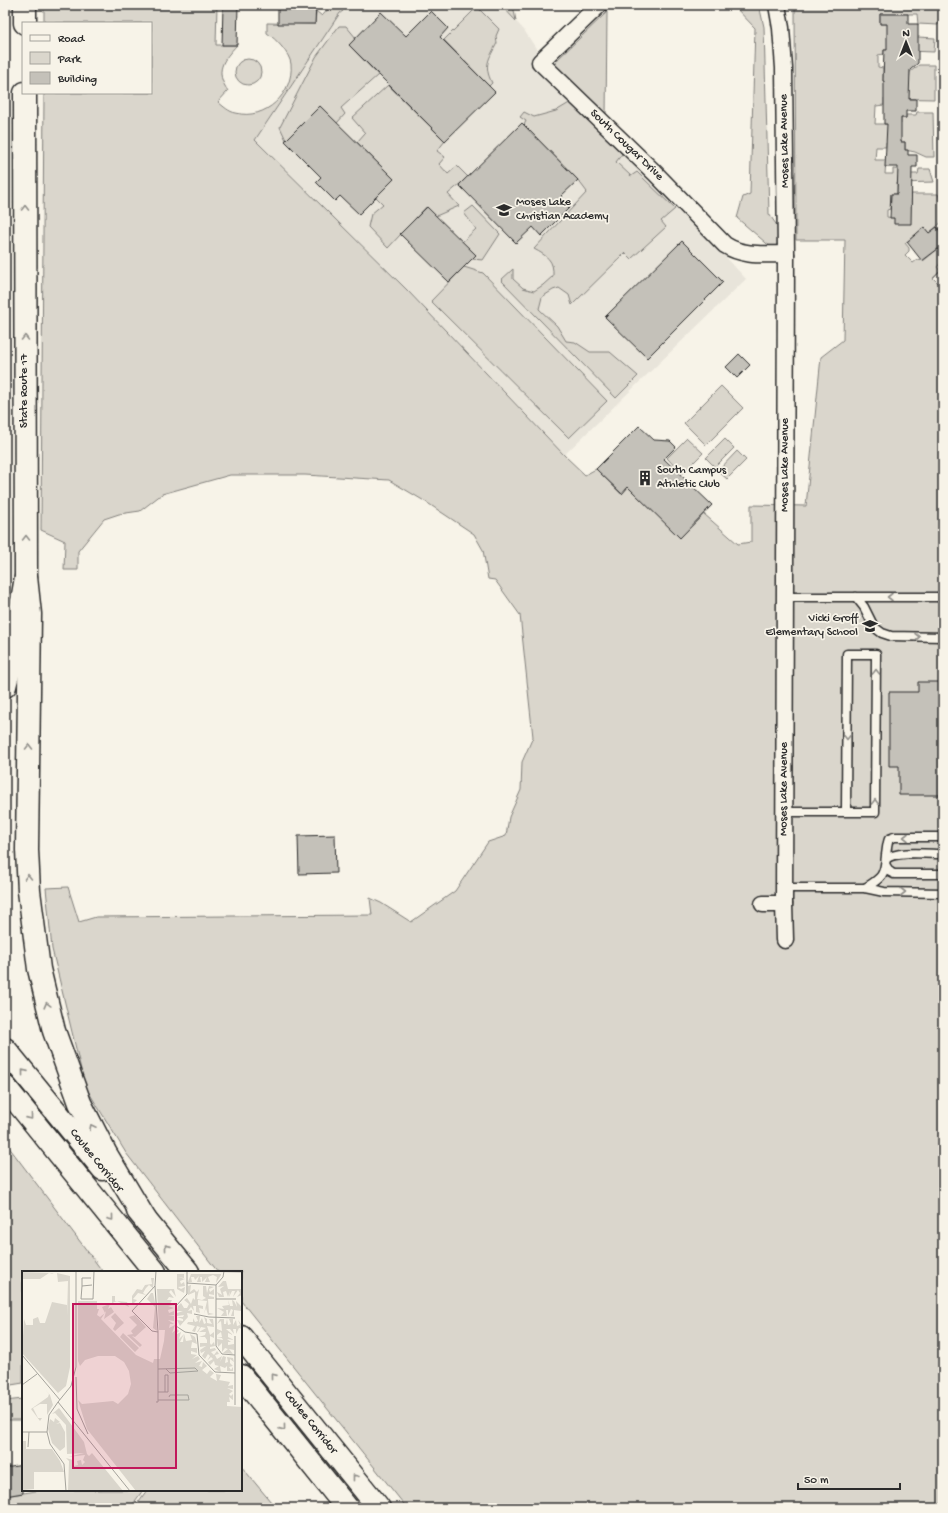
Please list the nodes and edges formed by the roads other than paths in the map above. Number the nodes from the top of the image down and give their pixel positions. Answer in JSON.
{"nodes":[{"id":1,"x":25,"y":5,"type":"edge"},
{"id":2,"x":600,"y":5,"type":"edge"},
{"id":3,"x":777,"y":5,"type":"edge"},
{"id":4,"x":25,"y":22,"type":"edge"},
{"id":5,"x":25,"y":94,"type":"edge"},
{"id":6,"x":786,"y":254,"type":"junction"},
{"id":7,"x":26,"y":577,"type":"junction"},
{"id":8,"x":785,"y":597,"type":"junction"},
{"id":9,"x":856,"y":597,"type":"junction"},
{"id":10,"x":943,"y":597,"type":"edge"},
{"id":11,"x":943,"y":637,"type":"edge"},
{"id":12,"x":5,"y":686,"type":"edge"},
{"id":13,"x":785,"y":812,"type":"junction"},
{"id":14,"x":846,"y":812,"type":"junction"},
{"id":15,"x":943,"y":837,"type":"edge"},
{"id":16,"x":943,"y":854,"type":"edge"},
{"id":17,"x":886,"y":862,"type":"junction"},
{"id":18,"x":943,"y":874,"type":"edge"},
{"id":19,"x":865,"y":888,"type":"junction"},
{"id":20,"x":943,"y":893,"type":"edge"},
{"id":21,"x":784,"y":896,"type":"junction"},
{"id":22,"x":763,"y":904,"type":"dead end"},
{"id":23,"x":785,"y":940,"type":"dead end"},
{"id":24,"x":5,"y":1049,"type":"edge"},
{"id":25,"x":5,"y":1087,"type":"edge"},
{"id":26,"x":146,"y":1221,"type":"junction"},
{"id":27,"x":154,"y":1271,"type":"edge"},
{"id":28,"x":187,"y":1271,"type":"edge"},
{"id":29,"x":242,"y":1338,"type":"edge"},
{"id":30,"x":242,"y":1377,"type":"edge"},
{"id":31,"x":348,"y":1508,"type":"edge"},
{"id":32,"x":379,"y":1508,"type":"edge"}],
"edges":[{"from":1,"to":4,"type":"highway"},
{"from":2,"to":6,"type":"street","name":"South Cougar Drive"},
{"from":3,"to":6,"type":"street","name":"Moses Lake Avenue"},
{"from":7,"to":5,"type":"highway","name":"State Route 17","one_way":true},
{"from":6,"to":8,"type":"street","name":"Moses Lake Avenue"},
{"from":7,"to":12,"type":"highway","name":"State Route 17"},
{"from":26,"to":7,"type":"highway","one_way":true},
{"from":8,"to":9,"type":"lane"},
{"from":8,"to":13,"type":"street","name":"Moses Lake Avenue"},
{"from":10,"to":9,"type":"lane","one_way":true},
{"from":9,"to":11,"type":"lane","one_way":true},
{"from":13,"to":14,"type":"lane"},
{"from":13,"to":21,"type":"street","name":"Moses Lake Avenue"},
{"from":14,"to":14,"type":"lane","one_way":true},
{"from":15,"to":17,"type":"lane","one_way":true},
{"from":16,"to":17,"type":"lane"},
{"from":17,"to":18,"type":"lane"},
{"from":17,"to":19,"type":"lane"},
{"from":19,"to":20,"type":"lane","one_way":true},
{"from":19,"to":21,"type":"lane"},
{"from":21,"to":22,"type":"street"},
{"from":21,"to":23,"type":"street","name":"Moses Lake Avenue"},
{"from":26,"to":24,"type":"highway","name":"Coulee Corridor","one_way":true},
{"from":25,"to":27,"type":"highway","name":"Coulee Corridor","one_way":true},
{"from":28,"to":26,"type":"highway","name":"Coulee Corridor","one_way":true},
{"from":32,"to":29,"type":"highway","name":"Coulee Corridor","one_way":true},
{"from":30,"to":31,"type":"highway","name":"Coulee Corridor","one_way":true}]}
